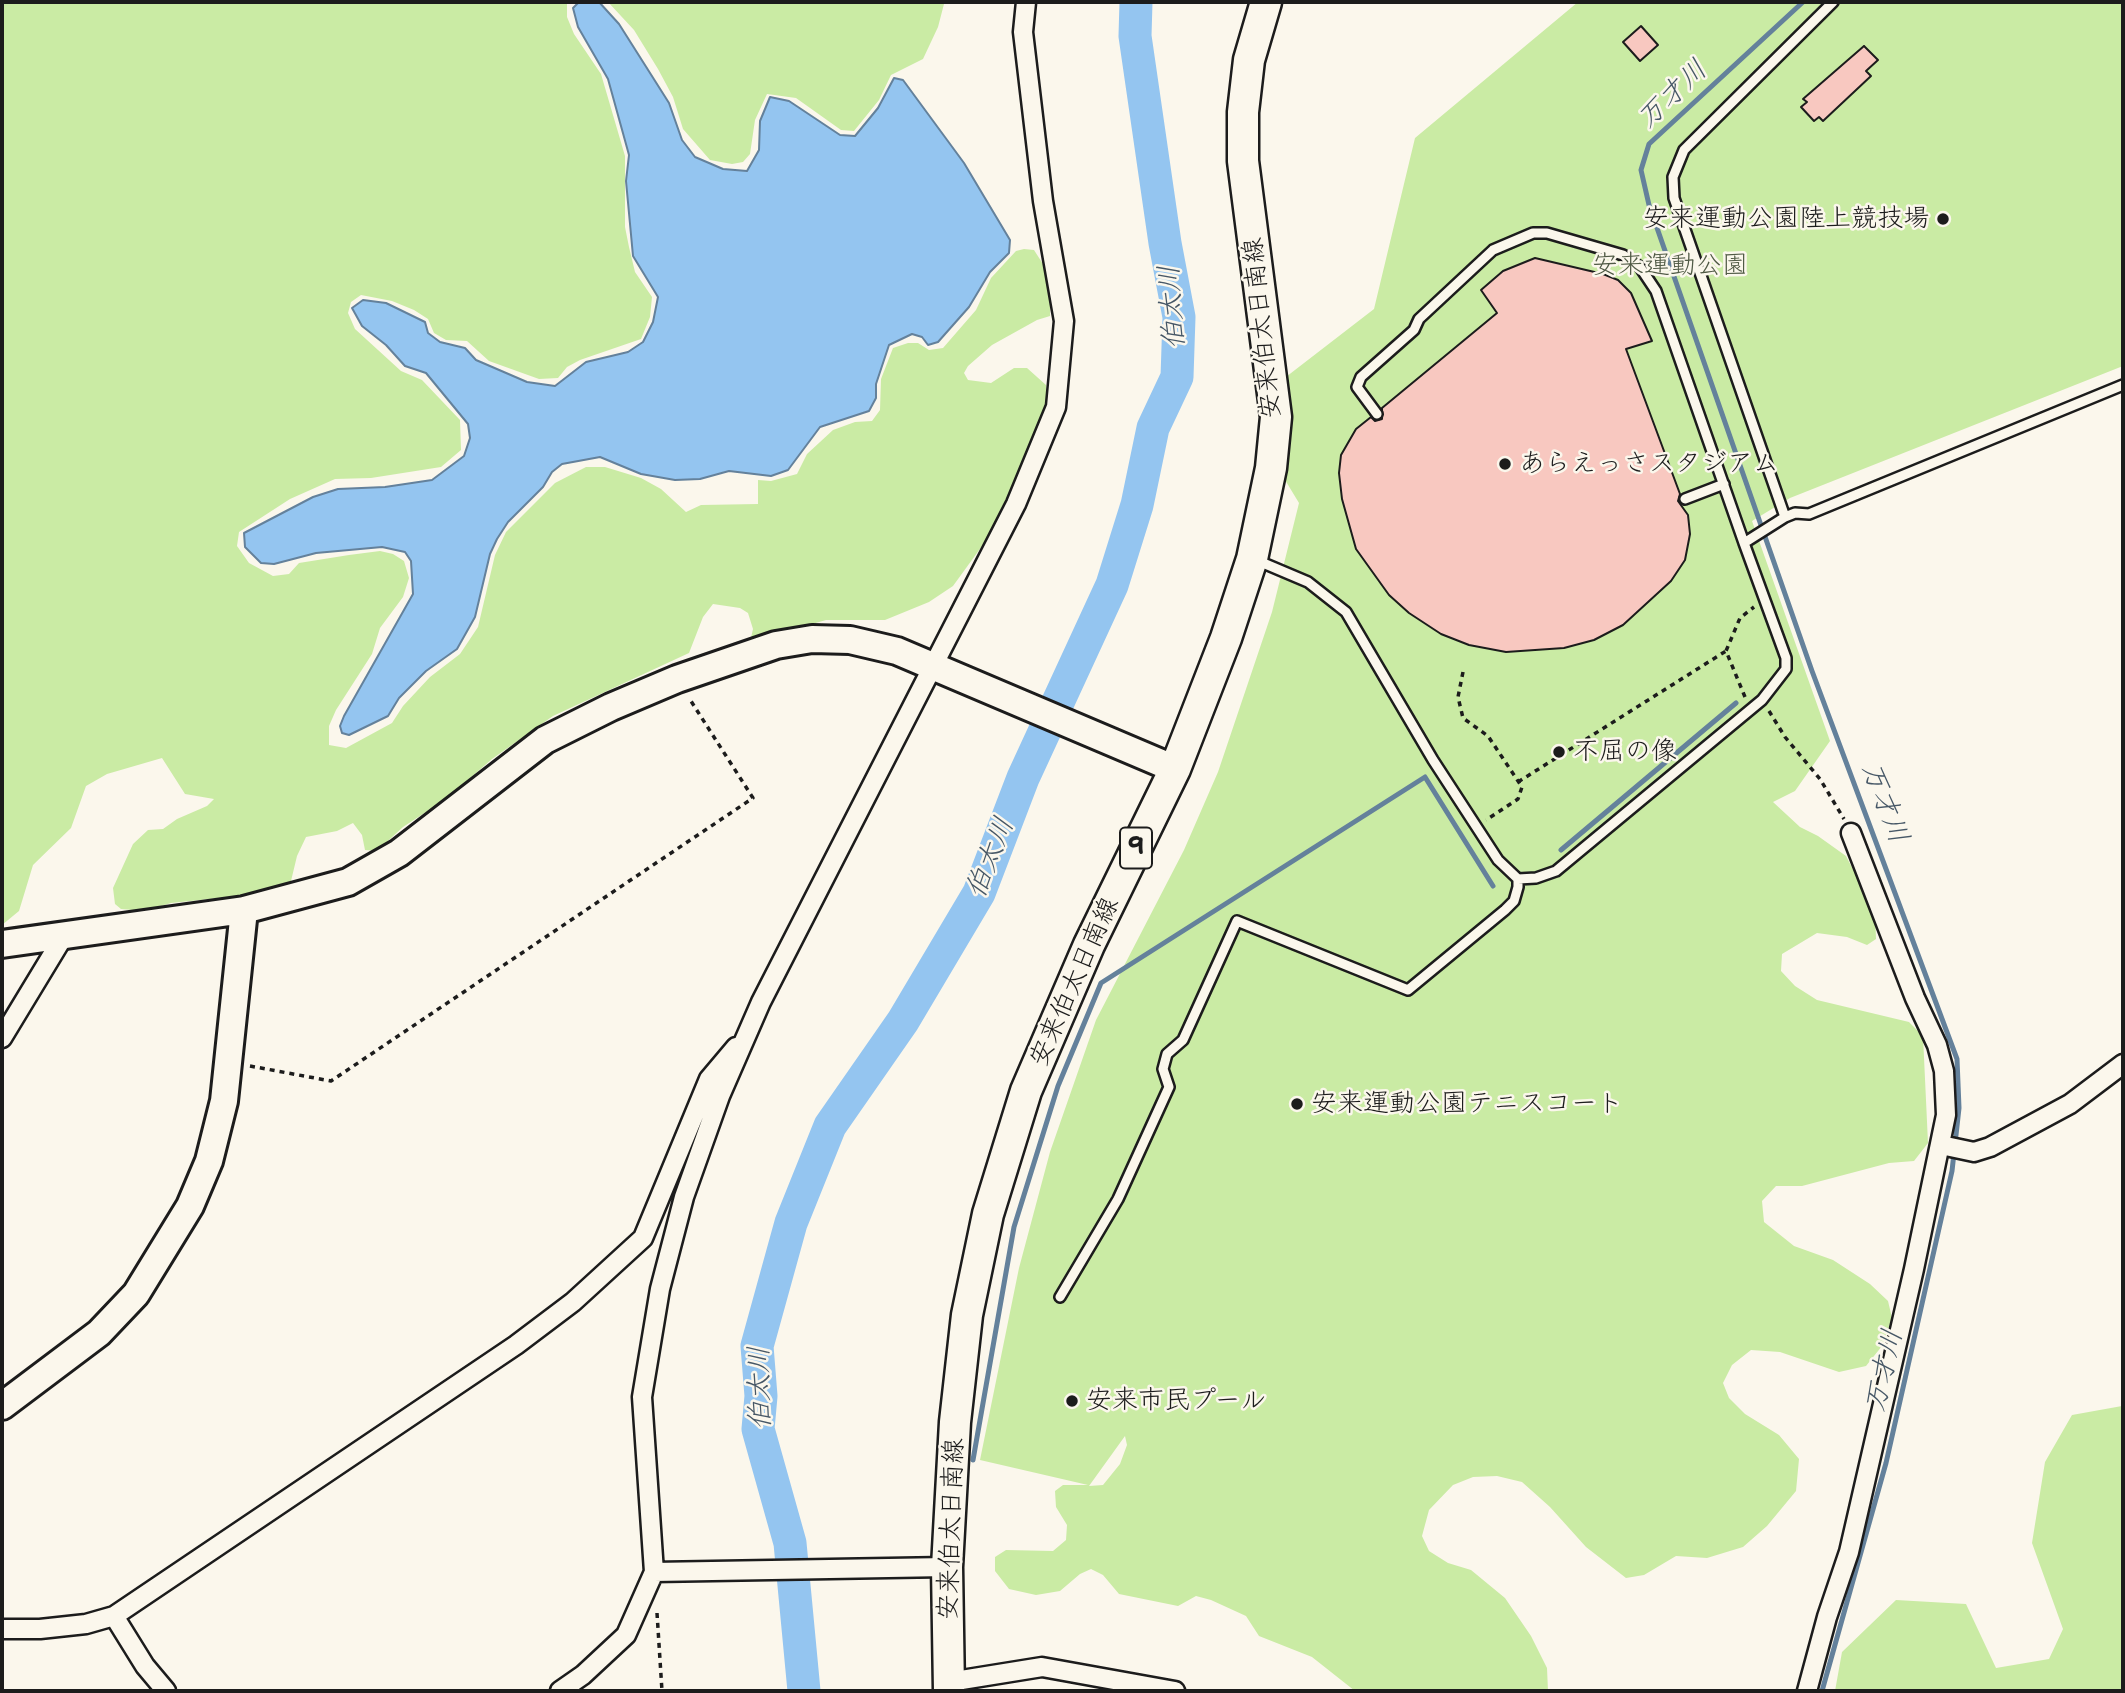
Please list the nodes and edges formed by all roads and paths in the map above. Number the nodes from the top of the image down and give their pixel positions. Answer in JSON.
{"nodes":[{"id":1,"x":1026,"y":2,"type":"edge"},
{"id":2,"x":1266,"y":2,"type":"edge"},
{"id":3,"x":1833,"y":2,"type":"edge"},
{"id":4,"x":2123,"y":385,"type":"edge"},
{"id":5,"x":1377,"y":414,"type":"dead end"},
{"id":6,"x":1724,"y":484,"type":"junction"},
{"id":7,"x":1685,"y":499,"type":"dead end"},
{"id":8,"x":1785,"y":517,"type":"junction"},
{"id":9,"x":1744,"y":543,"type":"junction"},
{"id":10,"x":1251,"y":559,"type":"junction"},
{"id":11,"x":1765,"y":602,"type":"junction"},
{"id":12,"x":1726,"y":651,"type":"junction"},
{"id":13,"x":940,"y":668,"type":"junction"},
{"id":14,"x":1463,"y":673,"type":"dead end"},
{"id":15,"x":677,"y":679,"type":"junction"},
{"id":16,"x":1762,"y":700,"type":"junction"},
{"id":17,"x":1751,"y":710,"type":"junction"},
{"id":18,"x":1175,"y":769,"type":"junction"},
{"id":19,"x":1518,"y":782,"type":"junction"},
{"id":20,"x":1475,"y":826,"type":"junction"},
{"id":21,"x":1851,"y":833,"type":"joint"},
{"id":22,"x":1518,"y":879,"type":"junction"},
{"id":23,"x":244,"y":910,"type":"junction"},
{"id":24,"x":65,"y":934,"type":"junction"},
{"id":25,"x":2,"y":944,"type":"edge"},
{"id":26,"x":751,"y":1029,"type":"junction"},
{"id":27,"x":2,"y":1038,"type":"edge"},
{"id":28,"x":230,"y":1062,"type":"junction"},
{"id":29,"x":2123,"y":1064,"type":"edge"},
{"id":30,"x":1941,"y":1145,"type":"junction"},
{"id":31,"x":1060,"y":1297,"type":"dead end"},
{"id":32,"x":3,"y":1402,"type":"edge"},
{"id":33,"x":932,"y":1567,"type":"junction"},
{"id":34,"x":662,"y":1572,"type":"junction"},
{"id":35,"x":657,"y":1612,"type":"dead end"},
{"id":36,"x":114,"y":1616,"type":"junction"},
{"id":37,"x":2,"y":1629,"type":"edge"},
{"id":38,"x":949,"y":1687,"type":"edge"},
{"id":39,"x":166,"y":1691,"type":"edge"},
{"id":40,"x":560,"y":1691,"type":"edge"},
{"id":41,"x":662,"y":1691,"type":"edge"},
{"id":42,"x":1175,"y":1691,"type":"edge"},
{"id":43,"x":1807,"y":1691,"type":"edge"}],
"edges":[{"from":1,"to":13,"type":"street"},
{"from":2,"to":10,"type":"main road","name":"安来伯太日南線","number":"9"},
{"from":3,"to":8,"type":"lane"},
{"from":4,"to":8,"type":"lane"},
{"from":5,"to":6,"type":"lane"},
{"from":6,"to":7,"type":"lane"},
{"from":6,"to":9,"type":"lane"},
{"from":8,"to":9,"type":"lane"},
{"from":9,"to":11,"type":"lane"},
{"from":10,"to":18,"type":"main road","name":"安来伯太日南線","number":"9"},
{"from":10,"to":20,"type":"lane"},
{"from":11,"to":12,"type":"path"},
{"from":11,"to":16,"type":"lane"},
{"from":12,"to":17,"type":"path"},
{"from":12,"to":19,"type":"path"},
{"from":13,"to":15,"type":"street"},
{"from":13,"to":18,"type":"street"},
{"from":13,"to":26,"type":"street"},
{"from":14,"to":19,"type":"path"},
{"from":15,"to":23,"type":"street"},
{"from":15,"to":28,"type":"path"},
{"from":16,"to":17,"type":"lane"},
{"from":16,"to":21,"type":"path"},
{"from":17,"to":22,"type":"lane"},
{"from":18,"to":33,"type":"main road","name":"安来伯太日南線","number":"9"},
{"from":19,"to":20,"type":"path"},
{"from":20,"to":22,"type":"lane"},
{"from":21,"to":30,"type":"street"},
{"from":22,"to":31,"type":"lane"},
{"from":23,"to":24,"type":"street"},
{"from":23,"to":28,"type":"street"},
{"from":24,"to":25,"type":"street"},
{"from":24,"to":27,"type":"street"},
{"from":26,"to":34,"type":"street"},
{"from":26,"to":36,"type":"street"},
{"from":28,"to":32,"type":"street"},
{"from":29,"to":30,"type":"street"},
{"from":30,"to":43,"type":"street"},
{"from":33,"to":34,"type":"street"},
{"from":33,"to":38,"type":"main road","name":"安来伯太日南線","number":"9"},
{"from":34,"to":40,"type":"street"},
{"from":35,"to":41,"type":"path"},
{"from":36,"to":37,"type":"street"},
{"from":36,"to":39,"type":"street"},
{"from":38,"to":42,"type":"street"}]}
